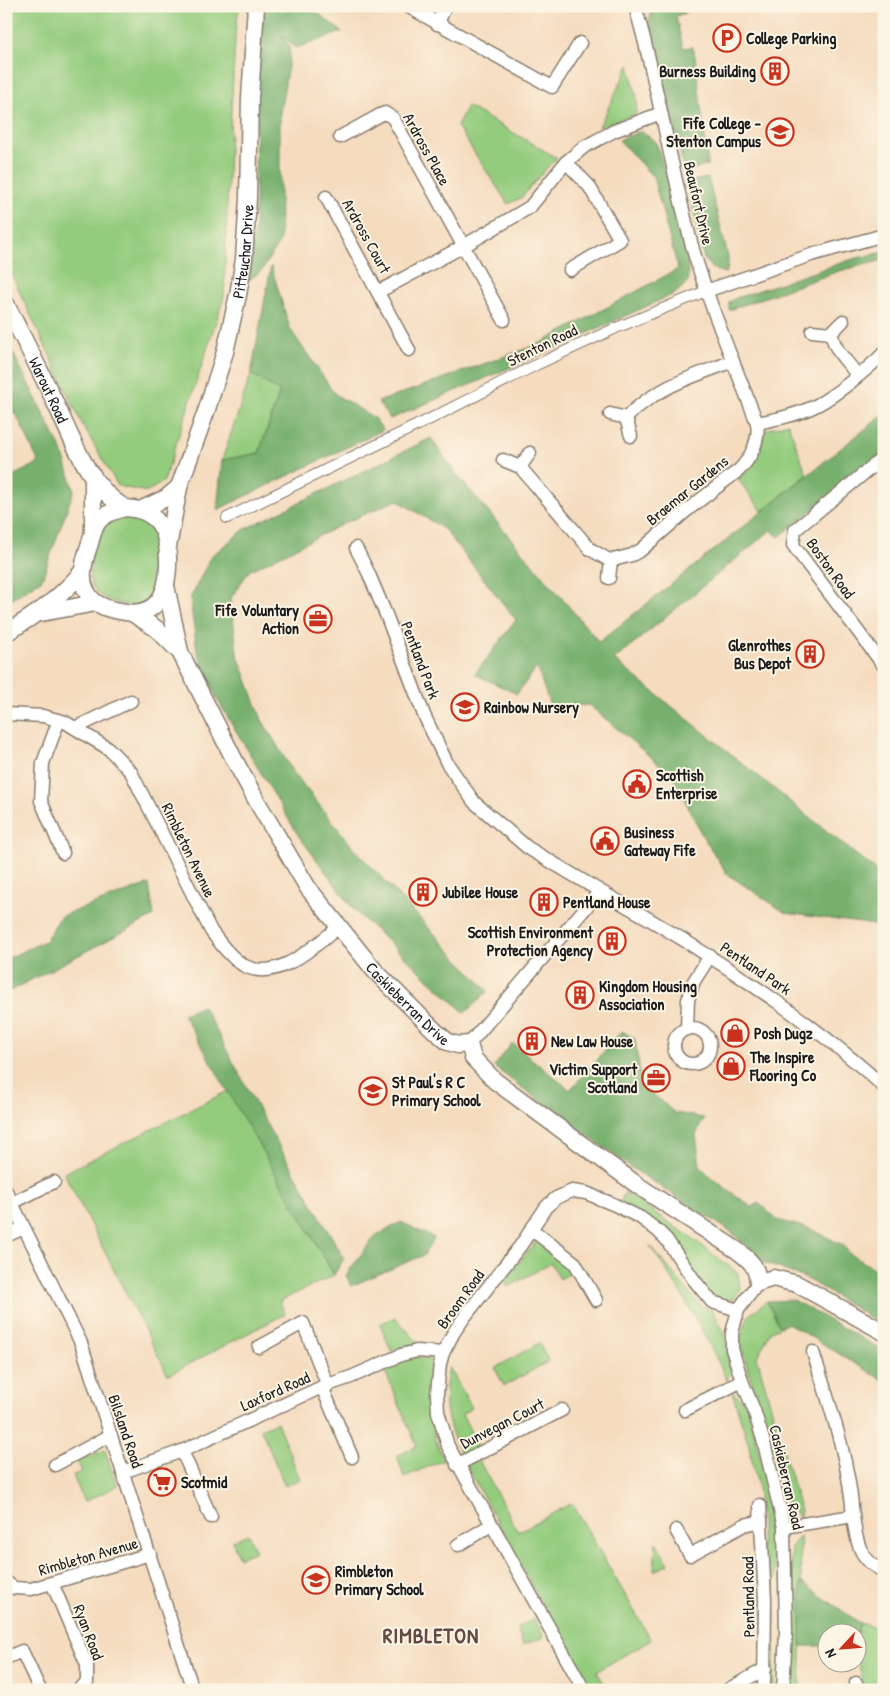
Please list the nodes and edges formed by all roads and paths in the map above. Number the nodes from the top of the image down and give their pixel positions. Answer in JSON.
{"nodes":[{"id":1,"x":256,"y":6,"type":"edge"},
{"id":2,"x":407,"y":6,"type":"edge"},
{"id":3,"x":446,"y":6,"type":"edge"},
{"id":4,"x":635,"y":6,"type":"edge"},
{"id":5,"x":437,"y":24,"type":"junction"},
{"id":6,"x":580,"y":43,"type":"dead end"},
{"id":7,"x":661,"y":113,"type":"junction"},
{"id":8,"x":340,"y":137,"type":"dead end"},
{"id":9,"x":566,"y":162,"type":"junction"},
{"id":10,"x":326,"y":197,"type":"dead end"},
{"id":11,"x":884,"y":235,"type":"edge"},
{"id":12,"x":462,"y":247,"type":"junction"},
{"id":13,"x":570,"y":270,"type":"dead end"},
{"id":14,"x":706,"y":291,"type":"junction"},
{"id":15,"x":378,"y":292,"type":"junction"},
{"id":16,"x":7,"y":306,"type":"edge"},
{"id":17,"x":504,"y":320,"type":"dead end"},
{"id":18,"x":843,"y":320,"type":"dead end"},
{"id":19,"x":812,"y":331,"type":"dead end"},
{"id":20,"x":831,"y":333,"type":"junction"},
{"id":21,"x":409,"y":350,"type":"dead end"},
{"id":22,"x":884,"y":353,"type":"edge"},
{"id":23,"x":733,"y":361,"type":"junction"},
{"id":24,"x":857,"y":376,"type":"junction"},
{"id":25,"x":610,"y":414,"type":"dead end"},
{"id":26,"x":626,"y":418,"type":"junction"},
{"id":27,"x":757,"y":423,"type":"junction"},
{"id":28,"x":631,"y":436,"type":"dead end"},
{"id":29,"x":530,"y":453,"type":"dead end"},
{"id":30,"x":884,"y":456,"type":"edge"},
{"id":31,"x":503,"y":460,"type":"dead end"},
{"id":32,"x":520,"y":468,"type":"junction"},
{"id":33,"x":93,"y":476,"type":"junction"},
{"id":34,"x":179,"y":487,"type":"junction"},
{"id":35,"x":132,"y":509,"type":"junction"},
{"id":36,"x":227,"y":518,"type":"dead end"},
{"id":37,"x":94,"y":532,"type":"junction"},
{"id":38,"x":168,"y":547,"type":"junction"},
{"id":39,"x":356,"y":548,"type":"dead end"},
{"id":40,"x":611,"y":560,"type":"junction"},
{"id":41,"x":82,"y":572,"type":"junction"},
{"id":42,"x":609,"y":578,"type":"dead end"},
{"id":43,"x":166,"y":586,"type":"junction"},
{"id":44,"x":96,"y":603,"type":"junction"},
{"id":45,"x":132,"y":613,"type":"junction"},
{"id":46,"x":38,"y":614,"type":"junction"},
{"id":47,"x":6,"y":633,"type":"edge"},
{"id":48,"x":180,"y":652,"type":"junction"},
{"id":49,"x":884,"y":666,"type":"edge"},
{"id":50,"x":131,"y":701,"type":"dead end"},
{"id":51,"x":6,"y":714,"type":"edge"},
{"id":52,"x":59,"y":720,"type":"junction"},
{"id":53,"x":75,"y":728,"type":"junction"},
{"id":54,"x":63,"y":853,"type":"dead end"},
{"id":55,"x":600,"y":891,"type":"junction"},
{"id":56,"x":339,"y":927,"type":"junction"},
{"id":57,"x":710,"y":956,"type":"junction"},
{"id":58,"x":687,"y":1029,"type":"dead end"},
{"id":59,"x":469,"y":1044,"type":"junction"},
{"id":60,"x":884,"y":1087,"type":"edge"},
{"id":61,"x":54,"y":1182,"type":"dead end"},
{"id":62,"x":6,"y":1191,"type":"edge"},
{"id":63,"x":12,"y":1203,"type":"junction"},
{"id":64,"x":24,"y":1228,"type":"junction"},
{"id":65,"x":531,"y":1229,"type":"junction"},
{"id":66,"x":6,"y":1236,"type":"edge"},
{"id":67,"x":758,"y":1282,"type":"junction"},
{"id":68,"x":596,"y":1300,"type":"dead end"},
{"id":69,"x":738,"y":1310,"type":"junction"},
{"id":70,"x":884,"y":1332,"type":"edge"},
{"id":71,"x":259,"y":1347,"type":"dead end"},
{"id":72,"x":813,"y":1352,"type":"dead end"},
{"id":73,"x":443,"y":1353,"type":"junction"},
{"id":74,"x":742,"y":1381,"type":"junction"},
{"id":75,"x":325,"y":1387,"type":"junction"},
{"id":76,"x":562,"y":1410,"type":"dead end"},
{"id":77,"x":686,"y":1410,"type":"dead end"},
{"id":78,"x":111,"y":1435,"type":"junction"},
{"id":79,"x":182,"y":1451,"type":"junction"},
{"id":80,"x":352,"y":1457,"type":"dead end"},
{"id":81,"x":54,"y":1465,"type":"dead end"},
{"id":82,"x":457,"y":1465,"type":"junction"},
{"id":83,"x":123,"y":1472,"type":"junction"},
{"id":84,"x":760,"y":1505,"type":"dead end"},
{"id":85,"x":853,"y":1516,"type":"junction"},
{"id":86,"x":211,"y":1517,"type":"dead end"},
{"id":87,"x":761,"y":1520,"type":"junction"},
{"id":88,"x":492,"y":1525,"type":"junction"},
{"id":89,"x":784,"y":1527,"type":"junction"},
{"id":90,"x":676,"y":1530,"type":"dead end"},
{"id":91,"x":458,"y":1545,"type":"dead end"},
{"id":92,"x":150,"y":1554,"type":"junction"},
{"id":93,"x":884,"y":1571,"type":"edge"},
{"id":94,"x":6,"y":1582,"type":"edge"},
{"id":95,"x":52,"y":1583,"type":"junction"},
{"id":96,"x":6,"y":1658,"type":"edge"},
{"id":97,"x":765,"y":1669,"type":"junction"},
{"id":98,"x":40,"y":1690,"type":"edge"},
{"id":99,"x":78,"y":1690,"type":"edge"},
{"id":100,"x":193,"y":1690,"type":"edge"},
{"id":101,"x":584,"y":1690,"type":"edge"},
{"id":102,"x":727,"y":1690,"type":"edge"},
{"id":103,"x":764,"y":1690,"type":"edge"},
{"id":104,"x":783,"y":1690,"type":"edge"}],
"edges":[{"from":1,"to":34,"type":"street","name":"Pitteuchar Drive"},
{"from":2,"to":5,"type":"street"},
{"from":3,"to":5,"type":"street"},
{"from":4,"to":7,"type":"street","name":"Beaufort Drive"},
{"from":5,"to":6,"type":"street"},
{"from":7,"to":9,"type":"street"},
{"from":7,"to":14,"type":"street","name":"Beaufort Drive"},
{"from":8,"to":12,"type":"street","name":"Ardross Place"},
{"from":9,"to":12,"type":"street"},
{"from":9,"to":13,"type":"street"},
{"from":10,"to":15,"type":"street","name":"Ardross Court"},
{"from":11,"to":14,"type":"street","name":"Stenton Road"},
{"from":12,"to":15,"type":"street"},
{"from":12,"to":17,"type":"street","name":"Ardross Place"},
{"from":14,"to":23,"type":"street","name":"Braemar Gardens"},
{"from":14,"to":36,"type":"street","name":"Stenton Road"},
{"from":15,"to":21,"type":"street"},
{"from":16,"to":33,"type":"street","name":"Warout Road"},
{"from":18,"to":20,"type":"street"},
{"from":19,"to":20,"type":"street"},
{"from":20,"to":24,"type":"street"},
{"from":22,"to":24,"type":"street"},
{"from":23,"to":26,"type":"street"},
{"from":23,"to":27,"type":"street","name":"Braemar Gardens"},
{"from":24,"to":27,"type":"street"},
{"from":25,"to":26,"type":"street"},
{"from":26,"to":28,"type":"street"},
{"from":27,"to":40,"type":"street","name":"Braemar Gardens"},
{"from":29,"to":32,"type":"street"},
{"from":30,"to":49,"type":"street","name":"Boston Road"},
{"from":31,"to":32,"type":"street"},
{"from":32,"to":40,"type":"street"},
{"from":33,"to":35,"type":"street","name":"Warout Road"},
{"from":33,"to":37,"type":"street"},
{"from":34,"to":35,"type":"street"},
{"from":34,"to":38,"type":"street","name":"Pitteuchar Drive"},
{"from":35,"to":37,"type":"street"},
{"from":35,"to":38,"type":"street"},
{"from":37,"to":41,"type":"street"},
{"from":38,"to":43,"type":"street"},
{"from":39,"to":55,"type":"street","name":"Pentland Park"},
{"from":40,"to":42,"type":"street"},
{"from":41,"to":44,"type":"street"},
{"from":41,"to":46,"type":"street"},
{"from":43,"to":45,"type":"street"},
{"from":43,"to":48,"type":"street","name":"Caskieberran Drive"},
{"from":44,"to":45,"type":"street"},
{"from":44,"to":46,"type":"street"},
{"from":45,"to":48,"type":"street","name":"Caskieberran Drive"},
{"from":46,"to":47,"type":"street"},
{"from":48,"to":56,"type":"street","name":"Caskieberran Drive"},
{"from":50,"to":53,"type":"street"},
{"from":51,"to":52,"type":"street","name":"Rimbleton Avenue"},
{"from":52,"to":53,"type":"street","name":"Rimbleton Avenue"},
{"from":52,"to":54,"type":"street"},
{"from":53,"to":56,"type":"street","name":"Rimbleton Avenue"},
{"from":55,"to":57,"type":"street","name":"Pentland Park"},
{"from":55,"to":59,"type":"street"},
{"from":56,"to":59,"type":"street","name":"Caskieberran Drive"},
{"from":57,"to":58,"type":"street"},
{"from":57,"to":60,"type":"street","name":"Pentland Park"},
{"from":59,"to":67,"type":"street","name":"Caskieberran Drive"},
{"from":61,"to":63,"type":"street"},
{"from":62,"to":63,"type":"street","name":"Bilsland Road"},
{"from":63,"to":64,"type":"street","name":"Bilsland Road"},
{"from":64,"to":66,"type":"street"},
{"from":64,"to":78,"type":"street","name":"Bilsland Road"},
{"from":65,"to":68,"type":"street"},
{"from":65,"to":69,"type":"street","name":"Broom Road"},
{"from":65,"to":73,"type":"street","name":"Broom Road"},
{"from":67,"to":69,"type":"street","name":"Caskieberran Road"},
{"from":67,"to":70,"type":"street"},
{"from":69,"to":74,"type":"street","name":"Caskieberran Road"},
{"from":71,"to":75,"type":"street"},
{"from":72,"to":85,"type":"street"},
{"from":73,"to":75,"type":"street","name":"Laxford Road"},
{"from":73,"to":82,"type":"street","name":"Broom Road"},
{"from":74,"to":77,"type":"street"},
{"from":74,"to":89,"type":"street","name":"Caskieberran Road"},
{"from":75,"to":79,"type":"street","name":"Laxford Road"},
{"from":75,"to":80,"type":"street"},
{"from":76,"to":82,"type":"street","name":"Dunvegan Court"},
{"from":78,"to":81,"type":"street"},
{"from":78,"to":83,"type":"street","name":"Bilsland Road"},
{"from":79,"to":83,"type":"street","name":"Laxford Road"},
{"from":79,"to":86,"type":"street"},
{"from":82,"to":88,"type":"street","name":"Broom Road"},
{"from":83,"to":92,"type":"street","name":"Bilsland Road"},
{"from":84,"to":87,"type":"street","name":"Pentland Road"},
{"from":85,"to":89,"type":"street"},
{"from":85,"to":93,"type":"street"},
{"from":87,"to":90,"type":"street"},
{"from":87,"to":97,"type":"street","name":"Pentland Road"},
{"from":88,"to":91,"type":"street"},
{"from":88,"to":101,"type":"street","name":"Broom Road"},
{"from":89,"to":104,"type":"street","name":"Caskieberran Road"},
{"from":92,"to":95,"type":"street","name":"Rimbleton Avenue"},
{"from":92,"to":100,"type":"street","name":"Bilsland Road"},
{"from":94,"to":95,"type":"street","name":"Rimbleton Avenue"},
{"from":95,"to":99,"type":"street","name":"Ryan Road"},
{"from":96,"to":98,"type":"street"},
{"from":97,"to":102,"type":"street"},
{"from":97,"to":103,"type":"street","name":"Pentland Road"}]}
